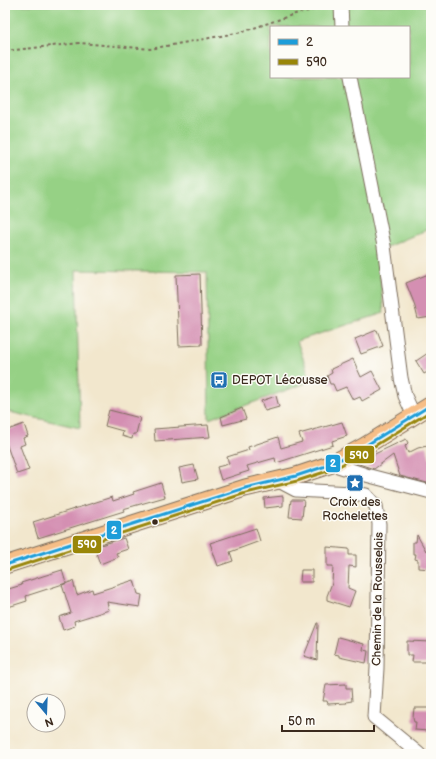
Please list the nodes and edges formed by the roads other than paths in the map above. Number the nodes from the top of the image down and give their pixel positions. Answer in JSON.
{"nodes":[{"id":1,"x":336,"y":6,"type":"edge"},
{"id":2,"x":342,"y":26,"type":"edge"},
{"id":3,"x":350,"y":78,"type":"edge"},
{"id":4,"x":431,"y":405,"type":"edge"},
{"id":5,"x":414,"y":416,"type":"junction"},
{"id":6,"x":332,"y":464,"type":"junction"},
{"id":7,"x":277,"y":480,"type":"junction"},
{"id":8,"x":431,"y":492,"type":"edge"},
{"id":9,"x":5,"y":565,"type":"edge"},
{"id":10,"x":419,"y":754,"type":"edge"}],
"edges":[{"from":1,"to":2,"type":"street"},
{"from":3,"to":5,"type":"street"},
{"from":4,"to":5,"type":"main road"},
{"from":5,"to":6,"type":"main road"},
{"from":6,"to":7,"type":"main road"},
{"from":6,"to":8,"type":"street"},
{"from":7,"to":9,"type":"main road"},
{"from":7,"to":10,"type":"street","name":"Chemin de la Rousselais"}]}
